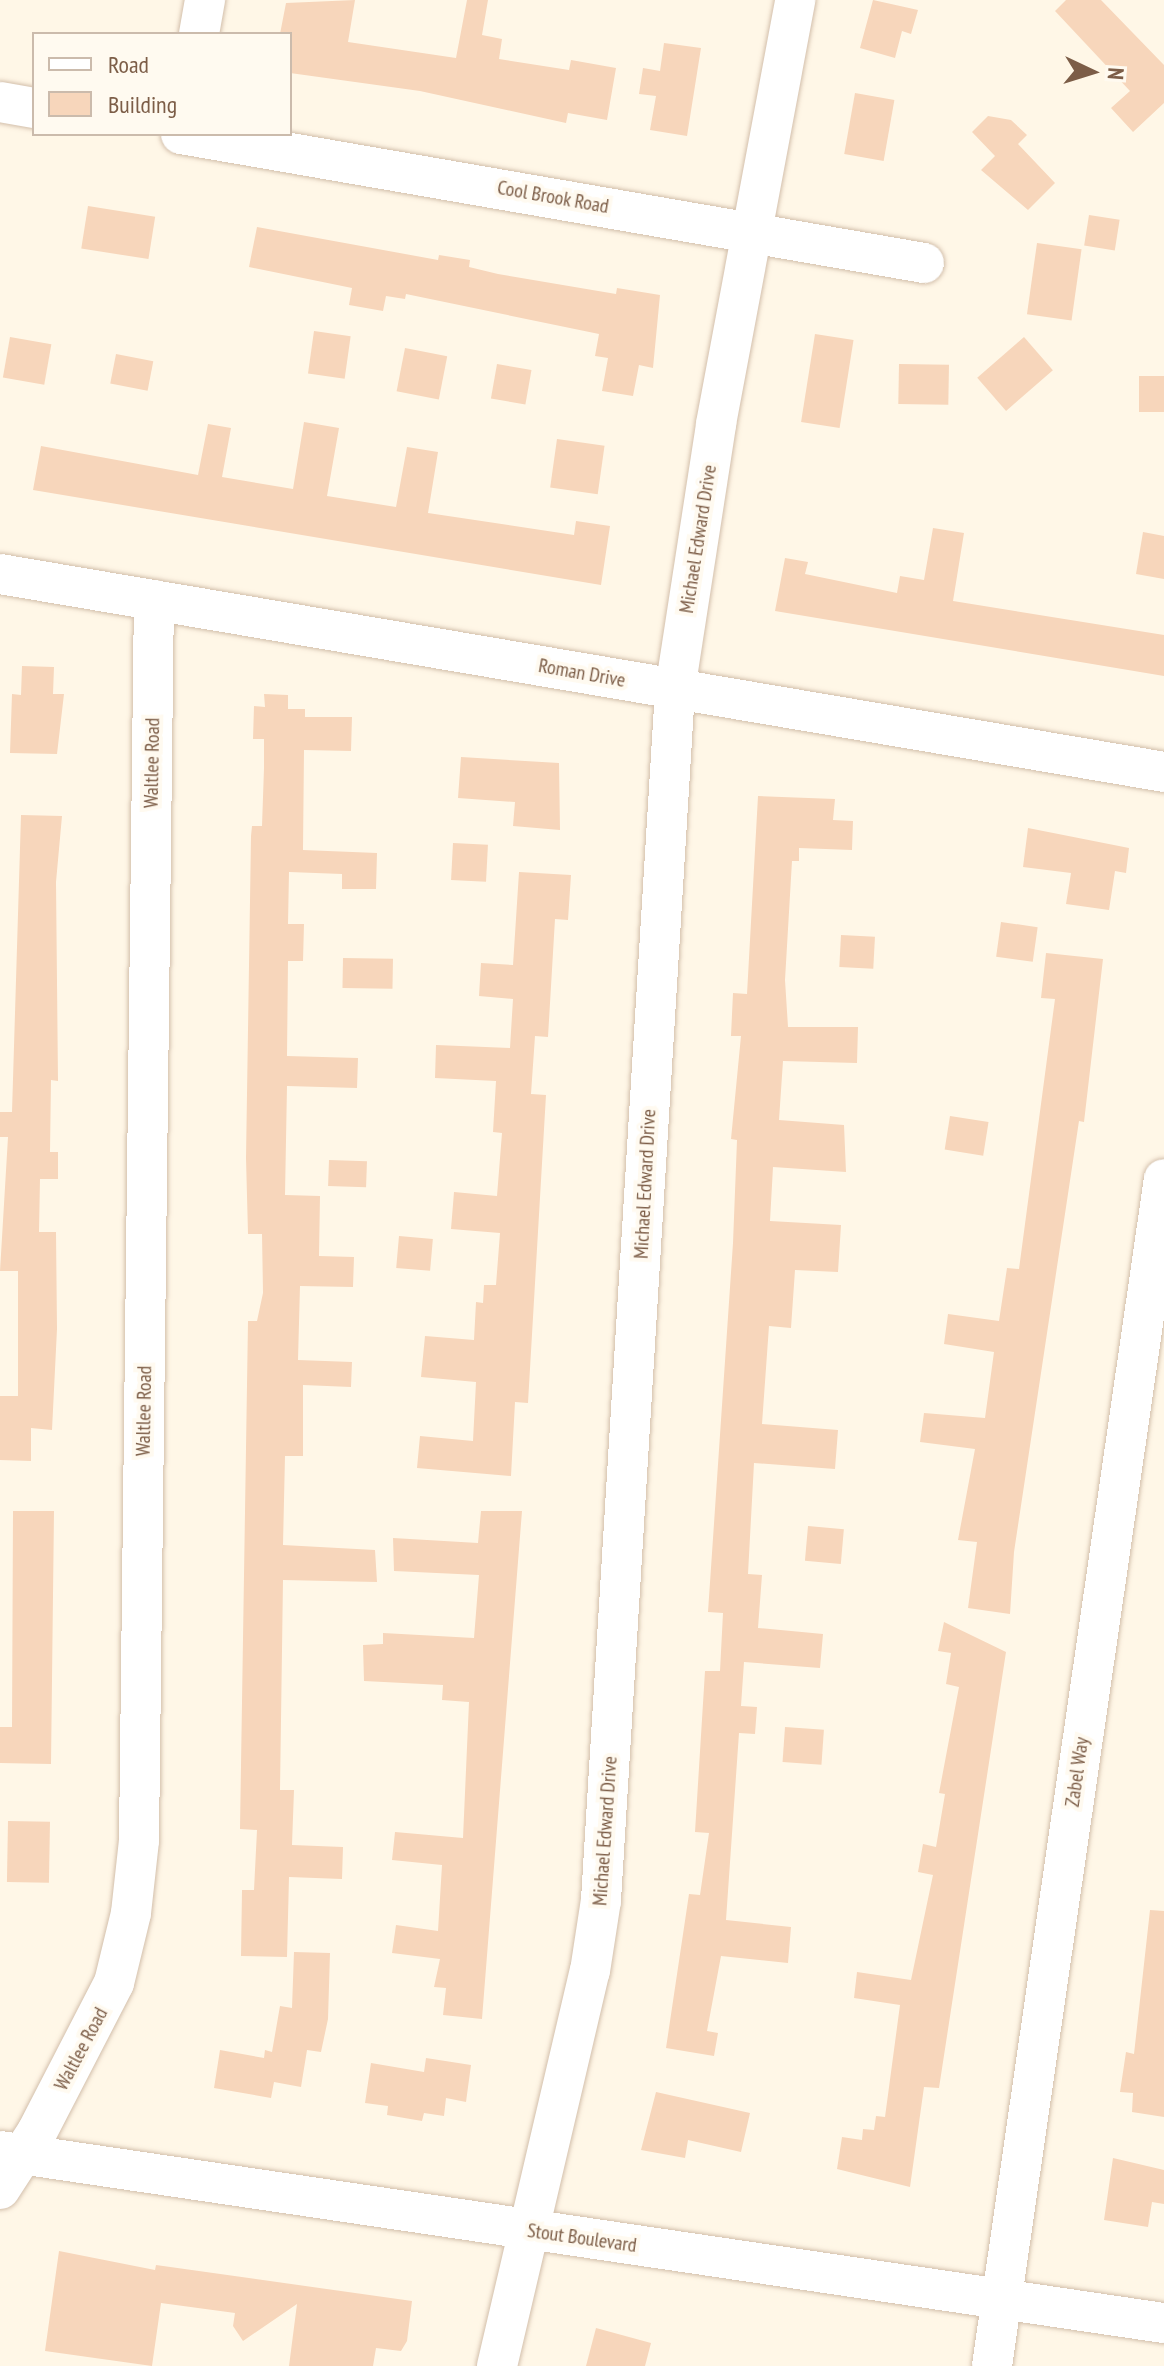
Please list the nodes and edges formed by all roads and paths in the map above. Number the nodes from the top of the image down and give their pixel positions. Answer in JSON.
{"nodes":[{"id":1,"x":205,"y":0,"type":"edge"},
{"id":2,"x":795,"y":0,"type":"edge"},
{"id":3,"x":199,"y":32,"type":"edge"},
{"id":4,"x":0,"y":102,"type":"edge"},
{"id":5,"x":32,"y":108,"type":"edge"},
{"id":6,"x":193,"y":136,"type":"edge"},
{"id":7,"x":749,"y":232,"type":"junction"},
{"id":8,"x":924,"y":263,"type":"dead end"},
{"id":9,"x":0,"y":574,"type":"edge"},
{"id":10,"x":154,"y":600,"type":"junction"},
{"id":11,"x":675,"y":690,"type":"junction"},
{"id":12,"x":1164,"y":772,"type":"edge"},
{"id":13,"x":1164,"y":1179,"type":"edge"},
{"id":14,"x":11,"y":2153,"type":"edge"},
{"id":15,"x":0,"y":2189,"type":"edge"},
{"id":16,"x":531,"y":2231,"type":"junction"},
{"id":17,"x":1002,"y":2299,"type":"junction"},
{"id":18,"x":1164,"y":2323,"type":"edge"},
{"id":19,"x":497,"y":2366,"type":"edge"},
{"id":20,"x":992,"y":2366,"type":"edge"}],
"edges":[{"from":1,"to":3,"type":"street"},
{"from":2,"to":7,"type":"street","name":"Michael Edward Drive"},
{"from":4,"to":5,"type":"street"},
{"from":6,"to":7,"type":"street","name":"Cool Brook Road"},
{"from":7,"to":8,"type":"street","name":"Cool Brook Road"},
{"from":7,"to":11,"type":"street","name":"Michael Edward Drive"},
{"from":9,"to":10,"type":"street","name":"Roman Drive"},
{"from":10,"to":11,"type":"street","name":"Roman Drive"},
{"from":10,"to":14,"type":"street","name":"Waltlee Road"},
{"from":11,"to":12,"type":"street","name":"Roman Drive"},
{"from":11,"to":16,"type":"street","name":"Michael Edward Drive"},
{"from":13,"to":17,"type":"street","name":"Zabel Way"},
{"from":14,"to":15,"type":"street","name":"Waltlee Road"},
{"from":14,"to":16,"type":"street","name":"Stout Boulevard"},
{"from":16,"to":17,"type":"street","name":"Stout Boulevard"},
{"from":16,"to":19,"type":"street","name":"Michael Edward Drive"},
{"from":17,"to":18,"type":"street","name":"Stout Boulevard"},
{"from":17,"to":20,"type":"street","name":"Zabel Way"}]}
